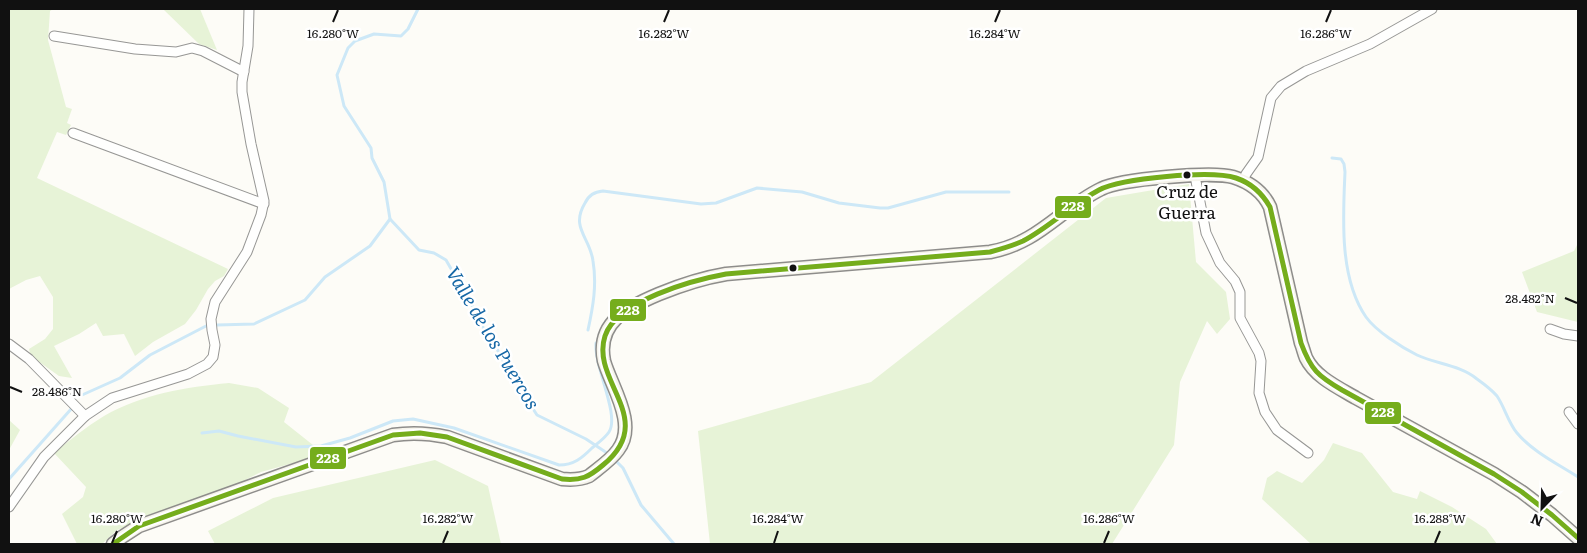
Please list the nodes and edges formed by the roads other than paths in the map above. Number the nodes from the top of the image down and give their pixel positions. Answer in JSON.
{"nodes":[{"id":1,"x":249,"y":9,"type":"edge"},
{"id":2,"x":1432,"y":9,"type":"edge"},
{"id":3,"x":54,"y":36,"type":"dead end"},
{"id":4,"x":244,"y":72,"type":"junction"},
{"id":5,"x":73,"y":133,"type":"dead end"},
{"id":6,"x":1195,"y":176,"type":"junction"},
{"id":7,"x":1243,"y":181,"type":"junction"},
{"id":8,"x":264,"y":204,"type":"junction"},
{"id":9,"x":1550,"y":329,"type":"dead end"},
{"id":10,"x":1578,"y":336,"type":"edge"},
{"id":11,"x":9,"y":344,"type":"edge"},
{"id":12,"x":1569,"y":412,"type":"dead end"},
{"id":13,"x":85,"y":416,"type":"junction"},
{"id":14,"x":1578,"y":424,"type":"edge"},
{"id":15,"x":1308,"y":452,"type":"dead end"},
{"id":16,"x":9,"y":507,"type":"edge"},
{"id":17,"x":1578,"y":538,"type":"edge"},
{"id":18,"x":113,"y":544,"type":"edge"}],
"edges":[{"from":1,"to":4,"type":"street"},
{"from":2,"to":7,"type":"street"},
{"from":3,"to":4,"type":"street"},
{"from":4,"to":8,"type":"street"},
{"from":5,"to":8,"type":"street"},
{"from":6,"to":7,"type":"main road"},
{"from":6,"to":15,"type":"street"},
{"from":6,"to":18,"type":"main road"},
{"from":7,"to":17,"type":"main road"},
{"from":8,"to":13,"type":"street"},
{"from":9,"to":10,"type":"street"},
{"from":11,"to":13,"type":"street"},
{"from":12,"to":14,"type":"street"},
{"from":13,"to":16,"type":"street"}]}
